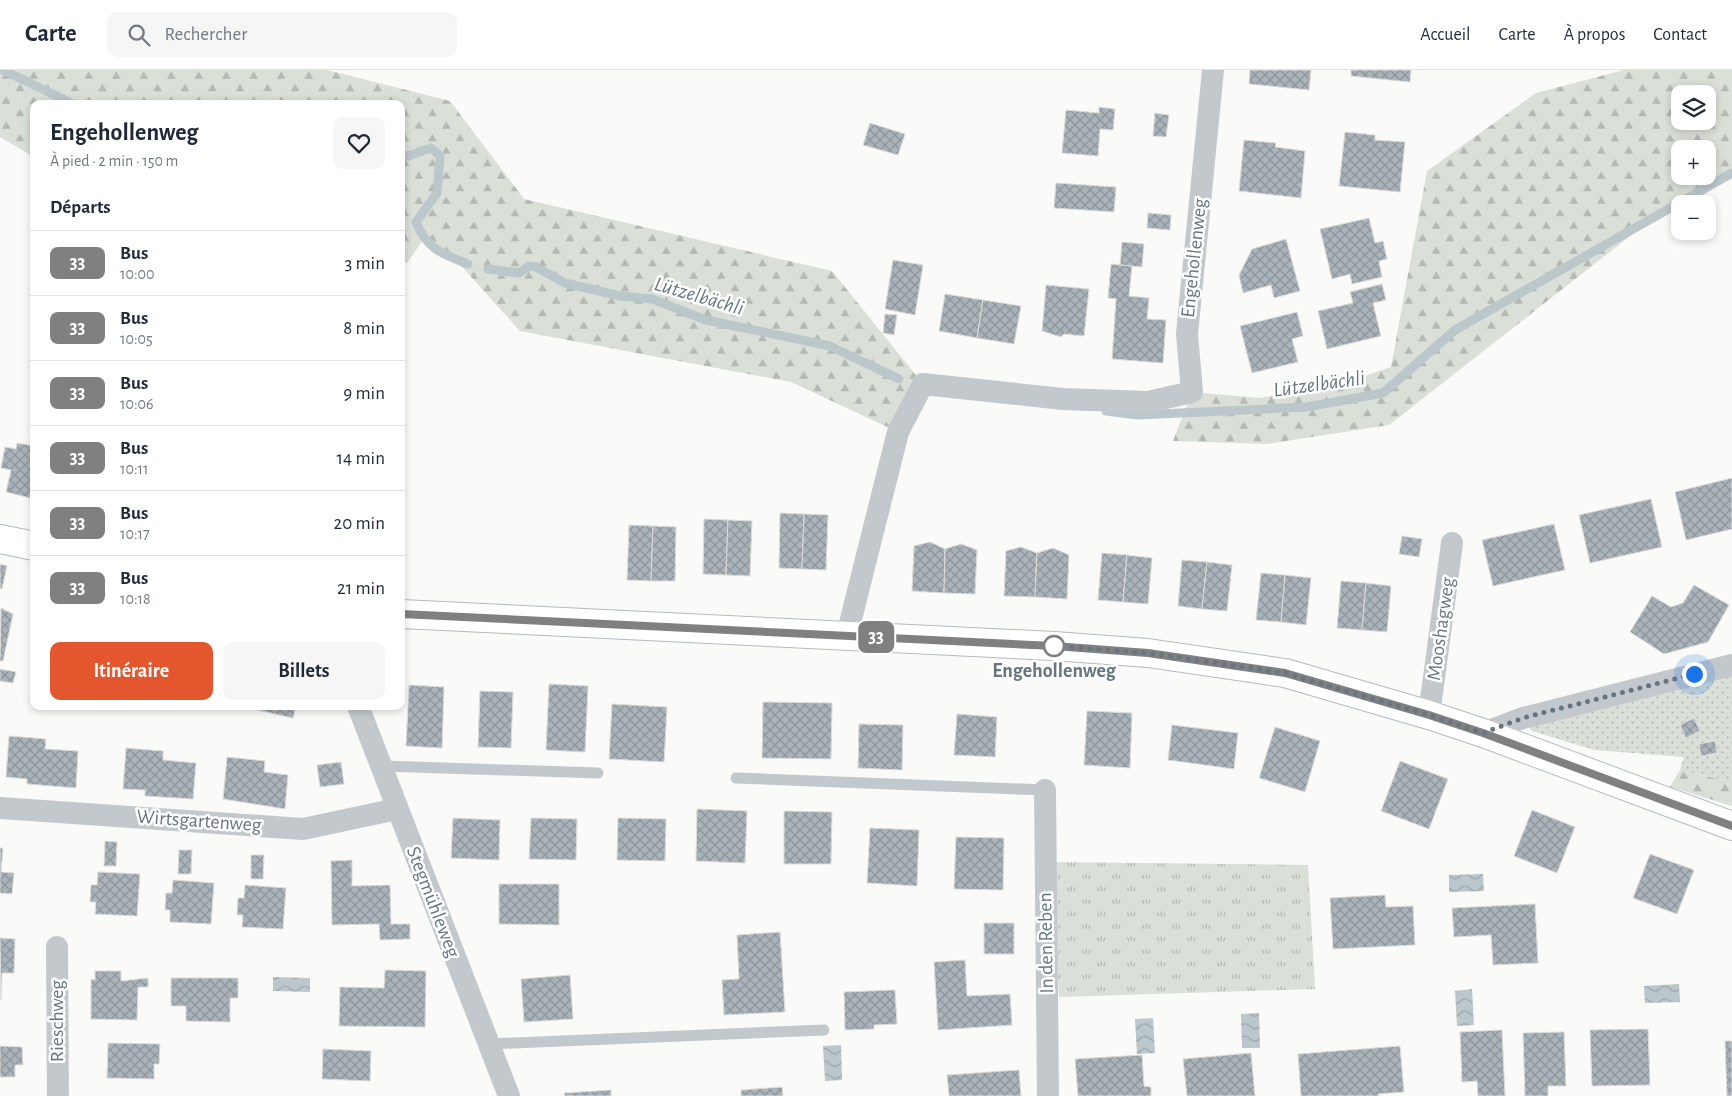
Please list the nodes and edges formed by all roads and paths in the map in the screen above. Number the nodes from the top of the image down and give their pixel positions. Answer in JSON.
{"nodes":[{"id":1,"x":1213,"y":70,"type":"edge"},
{"id":2,"x":0,"y":539,"type":"edge"},
{"id":3,"x":1452,"y":543,"type":"dead end"},
{"id":4,"x":30,"y":545,"type":"edge"},
{"id":5,"x":405,"y":614,"type":"edge"},
{"id":6,"x":847,"y":635,"type":"junction"},
{"id":7,"x":1732,"y":665,"type":"edge"},
{"id":8,"x":360,"y":710,"type":"edge"},
{"id":9,"x":1429,"y":715,"type":"junction"},
{"id":10,"x":1483,"y":733,"type":"junction"},
{"id":11,"x":382,"y":766,"type":"junction"},
{"id":12,"x":598,"y":773,"type":"dead end"},
{"id":13,"x":736,"y":778,"type":"dead end"},
{"id":14,"x":1045,"y":790,"type":"joint"},
{"id":15,"x":0,"y":808,"type":"edge"},
{"id":16,"x":397,"y":809,"type":"junction"},
{"id":17,"x":1732,"y":826,"type":"edge"},
{"id":18,"x":57,"y":947,"type":"dead end"},
{"id":19,"x":824,"y":1030,"type":"dead end"},
{"id":20,"x":488,"y":1044,"type":"junction"},
{"id":21,"x":58,"y":1096,"type":"edge"},
{"id":22,"x":509,"y":1096,"type":"edge"},
{"id":23,"x":1048,"y":1096,"type":"edge"}],
"edges":[{"from":1,"to":6,"type":"street","name":"Engehollenweg"},
{"from":2,"to":4,"type":"street"},
{"from":3,"to":9,"type":"street","name":"Mooshagweg"},
{"from":5,"to":6,"type":"street"},
{"from":6,"to":9,"type":"street"},
{"from":7,"to":10,"type":"street"},
{"from":8,"to":11,"type":"street","name":"Stegmühleweg"},
{"from":9,"to":10,"type":"street"},
{"from":10,"to":17,"type":"street"},
{"from":11,"to":12,"type":"lane"},
{"from":11,"to":16,"type":"street","name":"Stegmühleweg"},
{"from":13,"to":14,"type":"lane"},
{"from":14,"to":23,"type":"street","name":"In den Reben"},
{"from":15,"to":16,"type":"street","name":"Wirtsgartenweg"},
{"from":16,"to":20,"type":"street","name":"Stegmühleweg"},
{"from":18,"to":21,"type":"street","name":"Rieschweg"},
{"from":19,"to":20,"type":"lane"},
{"from":20,"to":22,"type":"street","name":"Stegmühleweg"}]}
